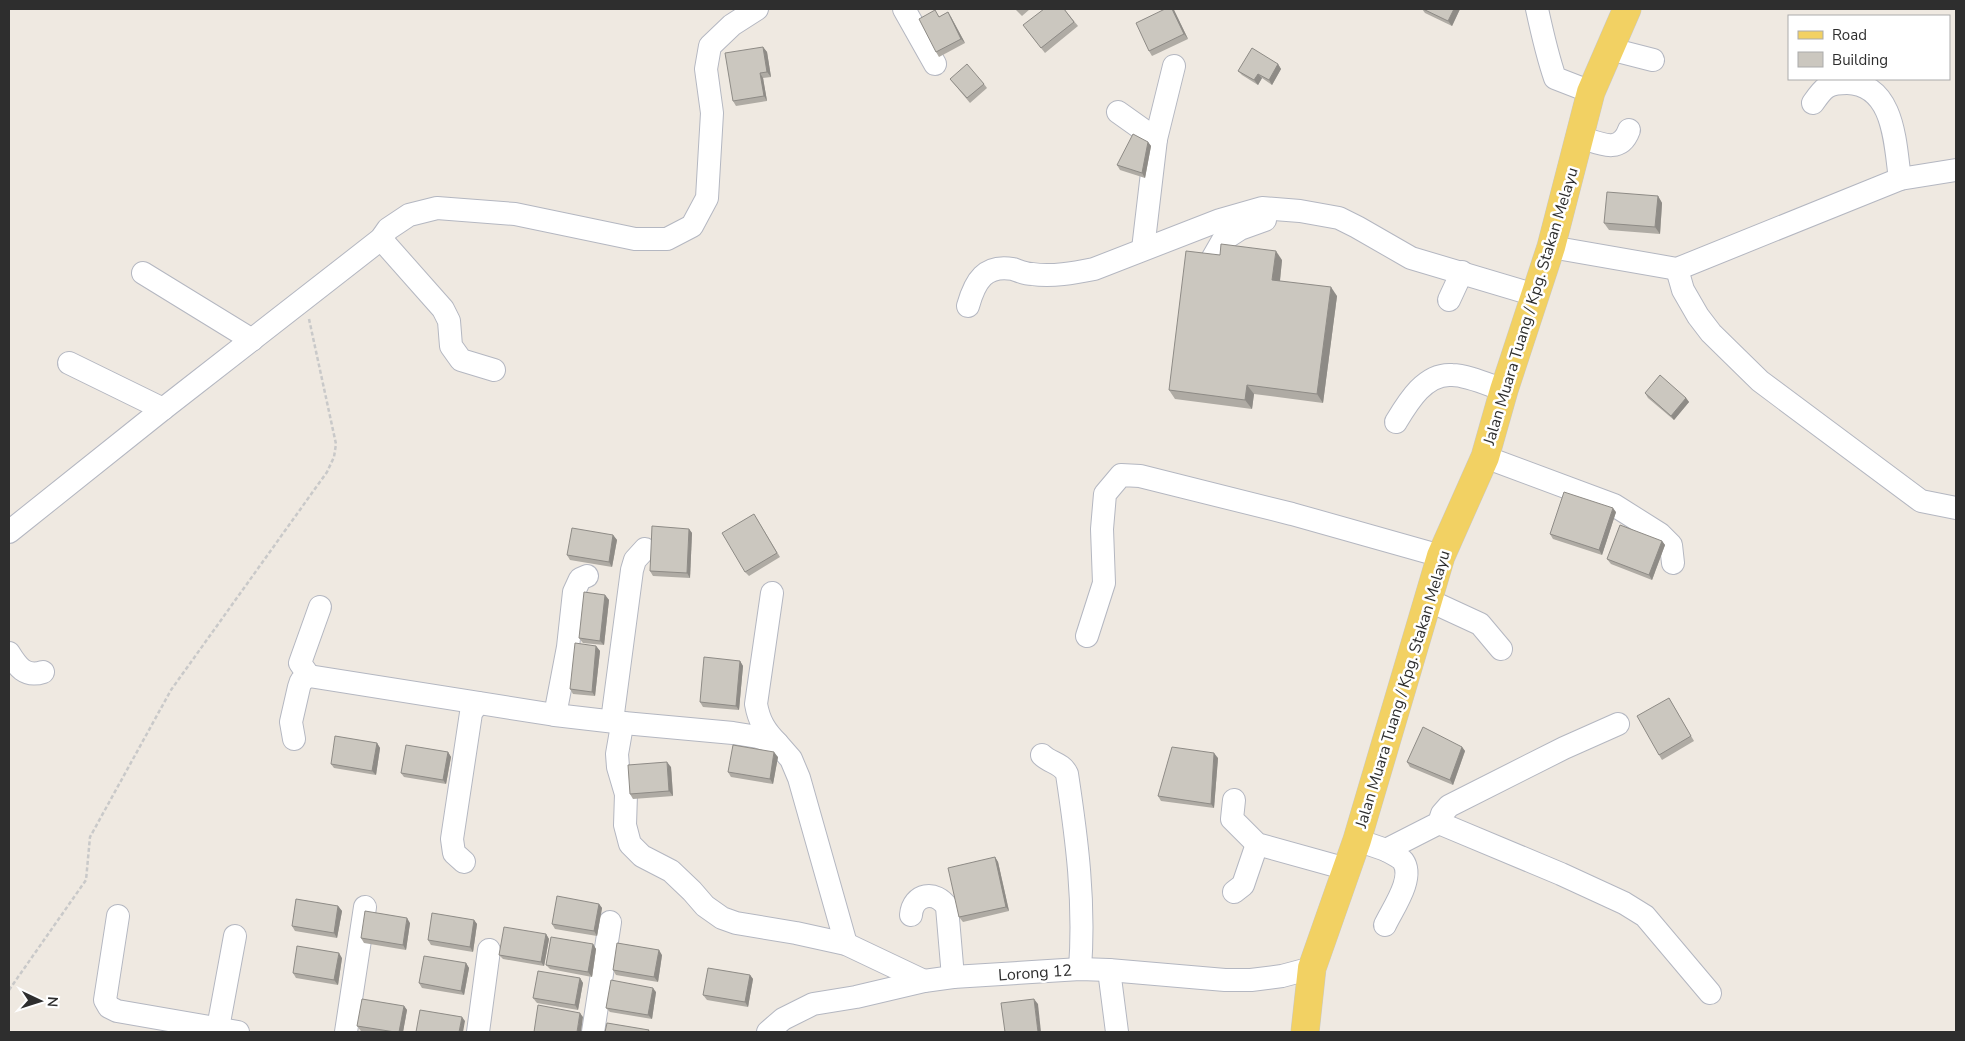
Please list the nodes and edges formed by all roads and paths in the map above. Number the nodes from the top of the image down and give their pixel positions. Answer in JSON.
{"nodes":[{"id":1,"x":758,"y":9,"type":"edge"},
{"id":2,"x":904,"y":9,"type":"edge"},
{"id":3,"x":1537,"y":9,"type":"edge"},
{"id":4,"x":1627,"y":9,"type":"edge"},
{"id":5,"x":1610,"y":49,"type":"junction"},
{"id":6,"x":1653,"y":60,"type":"dead end"},
{"id":7,"x":935,"y":64,"type":"dead end"},
{"id":8,"x":1174,"y":66,"type":"dead end"},
{"id":9,"x":1591,"y":92,"type":"junction"},
{"id":10,"x":1813,"y":102,"type":"dead end"},
{"id":11,"x":1118,"y":112,"type":"dead end"},
{"id":12,"x":1629,"y":130,"type":"dead end"},
{"id":13,"x":1580,"y":137,"type":"junction"},
{"id":14,"x":1156,"y":139,"type":"junction"},
{"id":15,"x":1956,"y":170,"type":"edge"},
{"id":16,"x":1900,"y":179,"type":"junction"},
{"id":17,"x":1300,"y":211,"type":"junction"},
{"id":18,"x":381,"y":239,"type":"junction"},
{"id":19,"x":1551,"y":247,"type":"junction"},
{"id":20,"x":1143,"y":249,"type":"junction"},
{"id":21,"x":1211,"y":261,"type":"edge"},
{"id":22,"x":1678,"y":269,"type":"junction"},
{"id":23,"x":143,"y":272,"type":"dead end"},
{"id":24,"x":1462,"y":272,"type":"junction"},
{"id":25,"x":1535,"y":295,"type":"junction"},
{"id":26,"x":304,"y":300,"type":"junction"},
{"id":27,"x":1449,"y":300,"type":"dead end"},
{"id":28,"x":968,"y":306,"type":"dead end"},
{"id":29,"x":252,"y":340,"type":"junction"},
{"id":30,"x":69,"y":364,"type":"dead end"},
{"id":31,"x":494,"y":370,"type":"dead end"},
{"id":32,"x":1504,"y":390,"type":"junction"},
{"id":33,"x":163,"y":409,"type":"junction"},
{"id":34,"x":1396,"y":422,"type":"dead end"},
{"id":35,"x":1485,"y":457,"type":"junction"},
{"id":36,"x":1956,"y":508,"type":"edge"},
{"id":37,"x":9,"y":532,"type":"edge"},
{"id":38,"x":645,"y":549,"type":"dead end"},
{"id":39,"x":1441,"y":556,"type":"junction"},
{"id":40,"x":1673,"y":563,"type":"dead end"},
{"id":41,"x":587,"y":576,"type":"dead end"},
{"id":42,"x":772,"y":593,"type":"dead end"},
{"id":43,"x":1428,"y":600,"type":"junction"},
{"id":44,"x":320,"y":607,"type":"dead end"},
{"id":45,"x":1087,"y":636,"type":"dead end"},
{"id":46,"x":1501,"y":648,"type":"dead end"},
{"id":47,"x":9,"y":653,"type":"edge"},
{"id":48,"x":43,"y":672,"type":"dead end"},
{"id":49,"x":309,"y":676,"type":"junction"},
{"id":50,"x":478,"y":703,"type":"junction"},
{"id":51,"x":555,"y":715,"type":"junction"},
{"id":52,"x":618,"y":722,"type":"junction"},
{"id":53,"x":1618,"y":724,"type":"dead end"},
{"id":54,"x":294,"y":739,"type":"dead end"},
{"id":55,"x":777,"y":743,"type":"junction"},
{"id":56,"x":1042,"y":755,"type":"dead end"},
{"id":57,"x":1234,"y":800,"type":"dead end"},
{"id":58,"x":1439,"y":823,"type":"junction"},
{"id":59,"x":1356,"y":840,"type":"junction"},
{"id":60,"x":1257,"y":844,"type":"junction"},
{"id":61,"x":1386,"y":850,"type":"junction"},
{"id":62,"x":464,"y":862,"type":"dead end"},
{"id":63,"x":1347,"y":869,"type":"junction"},
{"id":64,"x":1234,"y":892,"type":"dead end"},
{"id":65,"x":365,"y":907,"type":"dead end"},
{"id":66,"x":911,"y":915,"type":"dead end"},
{"id":67,"x":118,"y":916,"type":"dead end"},
{"id":68,"x":610,"y":922,"type":"dead end"},
{"id":69,"x":1385,"y":925,"type":"dead end"},
{"id":70,"x":235,"y":936,"type":"dead end"},
{"id":71,"x":846,"y":944,"type":"junction"},
{"id":72,"x":489,"y":950,"type":"dead end"},
{"id":73,"x":1312,"y":968,"type":"junction"},
{"id":74,"x":1080,"y":969,"type":"junction"},
{"id":75,"x":1109,"y":970,"type":"junction"},
{"id":76,"x":954,"y":977,"type":"junction"},
{"id":77,"x":924,"y":981,"type":"junction"},
{"id":78,"x":9,"y":990,"type":"edge"},
{"id":79,"x":1710,"y":993,"type":"dead end"},
{"id":80,"x":228,"y":1030,"type":"edge"},
{"id":81,"x":346,"y":1032,"type":"edge"},
{"id":82,"x":478,"y":1032,"type":"edge"},
{"id":83,"x":593,"y":1032,"type":"edge"},
{"id":84,"x":768,"y":1032,"type":"edge"},
{"id":85,"x":1117,"y":1032,"type":"edge"},
{"id":86,"x":1305,"y":1032,"type":"edge"}],
"edges":[{"from":1,"to":18,"type":"street"},
{"from":2,"to":7,"type":"street"},
{"from":3,"to":9,"type":"street"},
{"from":4,"to":5,"type":"main road","name":"Jalan Muara Tuang / Kpg. Stakan Melayu"},
{"from":5,"to":6,"type":"street"},
{"from":5,"to":9,"type":"main road","name":"Jalan Muara Tuang / Kpg. Stakan Melayu"},
{"from":8,"to":14,"type":"street"},
{"from":9,"to":13,"type":"main road","name":"Jalan Muara Tuang / Kpg. Stakan Melayu"},
{"from":10,"to":16,"type":"street"},
{"from":11,"to":14,"type":"street"},
{"from":12,"to":13,"type":"street"},
{"from":13,"to":19,"type":"main road","name":"Jalan Muara Tuang / Kpg. Stakan Melayu"},
{"from":14,"to":20,"type":"street"},
{"from":15,"to":16,"type":"street"},
{"from":16,"to":22,"type":"street"},
{"from":17,"to":20,"type":"street"},
{"from":17,"to":21,"type":"street"},
{"from":17,"to":24,"type":"street"},
{"from":18,"to":26,"type":"street"},
{"from":18,"to":31,"type":"street"},
{"from":19,"to":22,"type":"street"},
{"from":19,"to":25,"type":"main road","name":"Jalan Muara Tuang / Kpg. Stakan Melayu"},
{"from":20,"to":28,"type":"street"},
{"from":22,"to":36,"type":"street"},
{"from":23,"to":29,"type":"street"},
{"from":24,"to":25,"type":"street"},
{"from":24,"to":27,"type":"street"},
{"from":25,"to":32,"type":"main road","name":"Jalan Muara Tuang / Kpg. Stakan Melayu"},
{"from":26,"to":29,"type":"street"},
{"from":26,"to":78,"type":"path"},
{"from":29,"to":33,"type":"street"},
{"from":30,"to":33,"type":"street"},
{"from":32,"to":34,"type":"street"},
{"from":32,"to":35,"type":"main road","name":"Jalan Muara Tuang / Kpg. Stakan Melayu"},
{"from":33,"to":37,"type":"street"},
{"from":35,"to":39,"type":"main road","name":"Jalan Muara Tuang / Kpg. Stakan Melayu"},
{"from":35,"to":40,"type":"street"},
{"from":38,"to":52,"type":"street"},
{"from":39,"to":43,"type":"main road","name":"Jalan Muara Tuang / Kpg. Stakan Melayu"},
{"from":39,"to":45,"type":"street"},
{"from":41,"to":51,"type":"street"},
{"from":42,"to":55,"type":"street"},
{"from":43,"to":46,"type":"street"},
{"from":43,"to":59,"type":"main road","name":"Jalan Muara Tuang / Kpg. Stakan Melayu"},
{"from":44,"to":49,"type":"street"},
{"from":47,"to":48,"type":"street"},
{"from":49,"to":50,"type":"street"},
{"from":49,"to":54,"type":"street"},
{"from":50,"to":51,"type":"street"},
{"from":50,"to":62,"type":"street"},
{"from":51,"to":52,"type":"street"},
{"from":52,"to":55,"type":"street"},
{"from":52,"to":71,"type":"street"},
{"from":53,"to":58,"type":"street"},
{"from":55,"to":71,"type":"street"},
{"from":56,"to":74,"type":"street"},
{"from":57,"to":60,"type":"street"},
{"from":58,"to":61,"type":"street"},
{"from":58,"to":79,"type":"street"},
{"from":59,"to":61,"type":"street"},
{"from":59,"to":63,"type":"main road","name":"Jalan Muara Tuang / Kpg. Stakan Melayu"},
{"from":60,"to":63,"type":"street"},
{"from":60,"to":64,"type":"street"},
{"from":61,"to":69,"type":"street"},
{"from":63,"to":73,"type":"main road","name":"Jalan Muara Tuang / Kpg. Stakan Melayu"},
{"from":65,"to":81,"type":"street"},
{"from":66,"to":76,"type":"street"},
{"from":67,"to":80,"type":"street"},
{"from":68,"to":83,"type":"street"},
{"from":70,"to":80,"type":"street"},
{"from":71,"to":77,"type":"street"},
{"from":72,"to":82,"type":"street"},
{"from":73,"to":75,"type":"street","name":"Lorong 12"},
{"from":73,"to":86,"type":"main road","name":"Jalan Muara Tuang / Kpg. Stakan Melayu"},
{"from":74,"to":75,"type":"street","name":"Lorong 12"},
{"from":74,"to":76,"type":"street","name":"Lorong 12"},
{"from":75,"to":85,"type":"street"},
{"from":76,"to":77,"type":"street","name":"Lorong 12"},
{"from":77,"to":84,"type":"street","name":"Lorong 12"}]}
